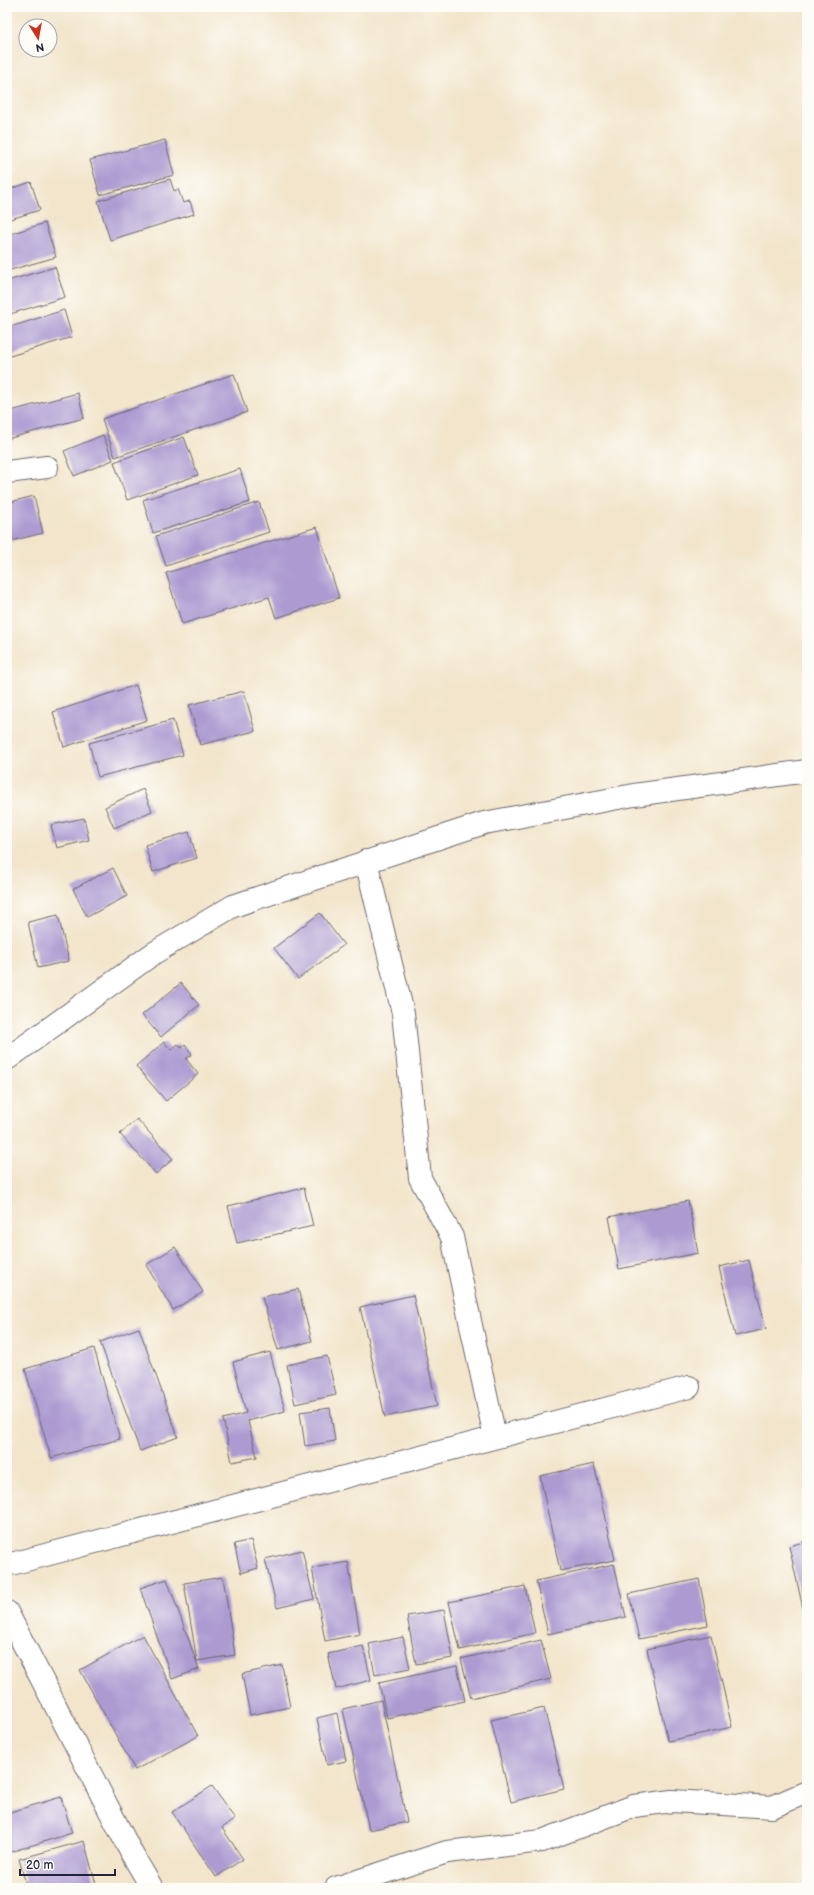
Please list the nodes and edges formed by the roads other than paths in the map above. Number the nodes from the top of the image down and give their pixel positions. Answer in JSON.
{"nodes":[{"id":1,"x":46,"y":467,"type":"dead end"},
{"id":2,"x":7,"y":472,"type":"edge"},
{"id":3,"x":807,"y":771,"type":"edge"},
{"id":4,"x":366,"y":861,"type":"junction"},
{"id":5,"x":7,"y":1059,"type":"edge"},
{"id":6,"x":689,"y":1388,"type":"dead end"},
{"id":7,"x":495,"y":1437,"type":"junction"},
{"id":8,"x":7,"y":1565,"type":"edge"},
{"id":9,"x":7,"y":1612,"type":"edge"},
{"id":10,"x":12,"y":1635,"type":"edge"},
{"id":11,"x":807,"y":1792,"type":"edge"},
{"id":12,"x":152,"y":1888,"type":"edge"},
{"id":13,"x":336,"y":1888,"type":"edge"}],
"edges":[{"from":1,"to":2,"type":"street"},
{"from":3,"to":4,"type":"street"},
{"from":4,"to":5,"type":"street"},
{"from":4,"to":7,"type":"street"},
{"from":6,"to":7,"type":"street"},
{"from":7,"to":8,"type":"street"},
{"from":9,"to":10,"type":"street"},
{"from":10,"to":12,"type":"street"},
{"from":11,"to":13,"type":"street"}]}
